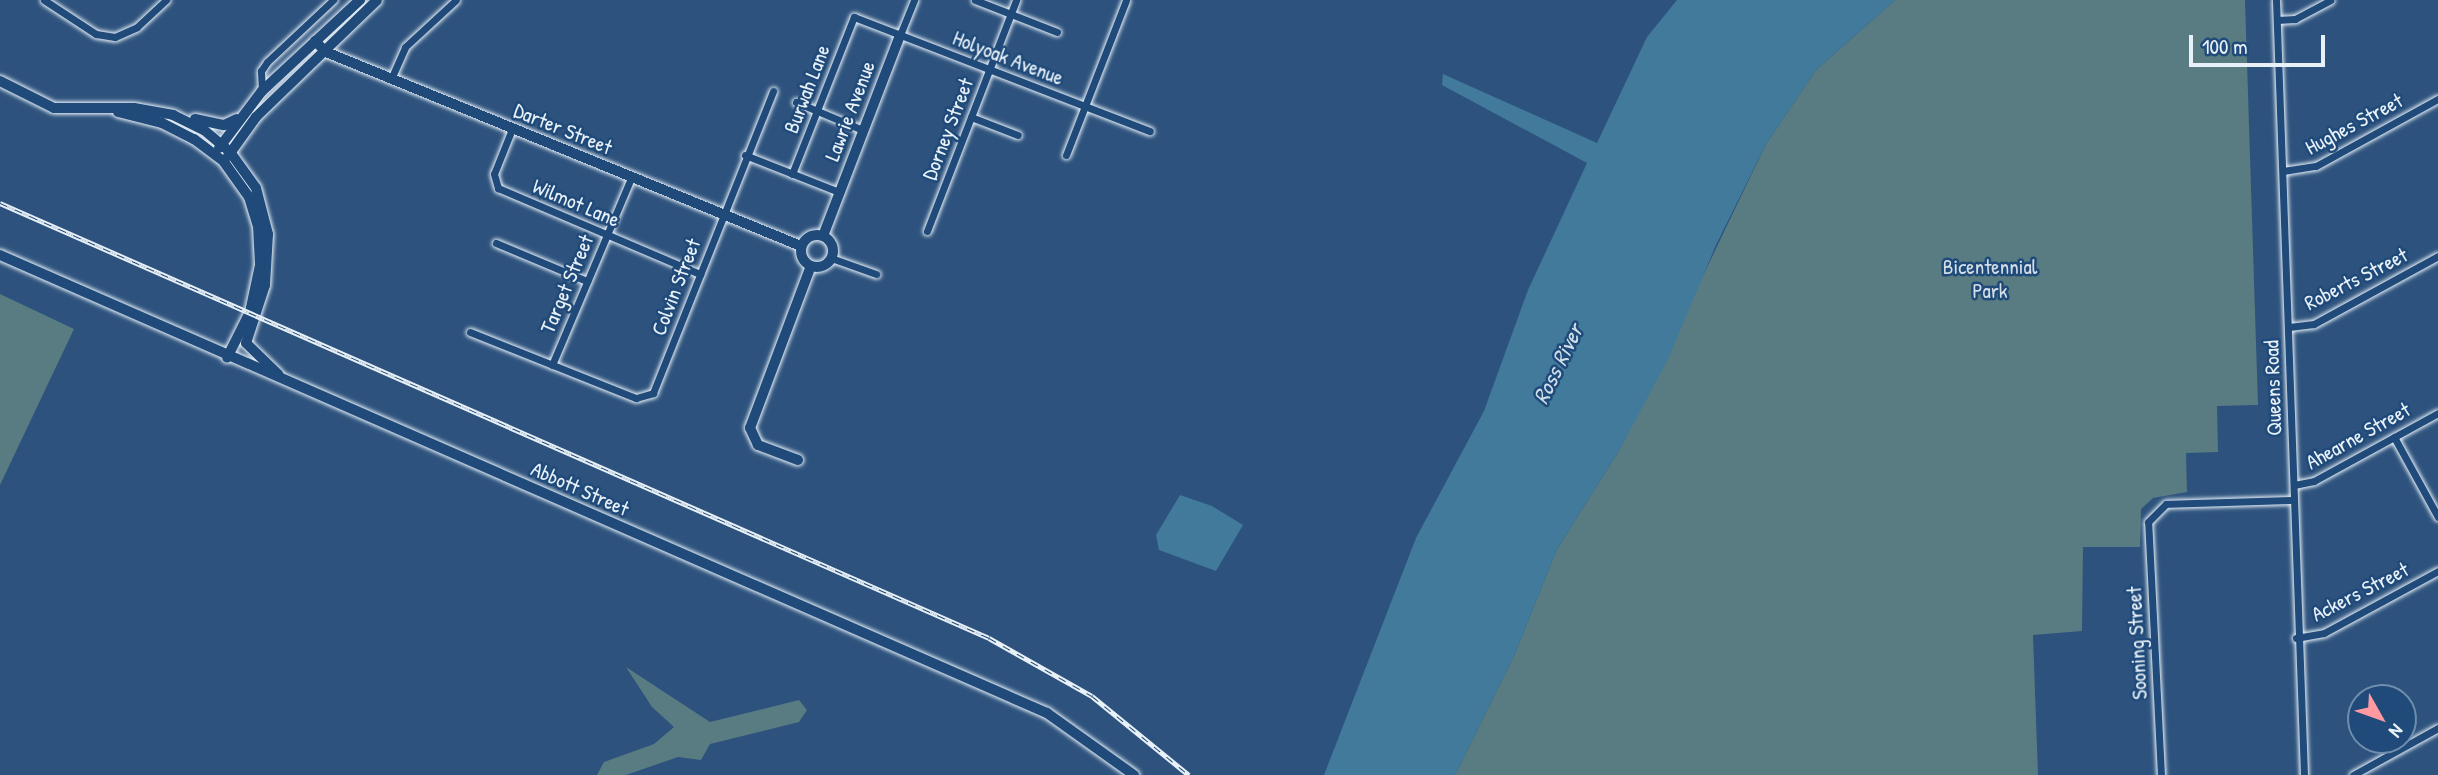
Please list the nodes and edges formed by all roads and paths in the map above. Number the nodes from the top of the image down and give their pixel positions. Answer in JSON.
{"nodes":[{"id":1,"x":44,"y":0,"type":"edge"},
{"id":2,"x":166,"y":0,"type":"edge"},
{"id":3,"x":333,"y":0,"type":"edge"},
{"id":4,"x":360,"y":0,"type":"edge"},
{"id":5,"x":377,"y":0,"type":"edge"},
{"id":6,"x":456,"y":0,"type":"edge"},
{"id":7,"x":914,"y":0,"type":"edge"},
{"id":8,"x":975,"y":0,"type":"edge"},
{"id":9,"x":1016,"y":0,"type":"edge"},
{"id":10,"x":1126,"y":0,"type":"edge"},
{"id":11,"x":2276,"y":0,"type":"edge"},
{"id":12,"x":2330,"y":0,"type":"edge"},
{"id":13,"x":1011,"y":14,"type":"junction"},
{"id":14,"x":854,"y":17,"type":"joint"},
{"id":15,"x":2277,"y":20,"type":"junction"},
{"id":16,"x":1057,"y":32,"type":"dead end"},
{"id":17,"x":900,"y":35,"type":"junction"},
{"id":18,"x":315,"y":41,"type":"junction"},
{"id":19,"x":326,"y":52,"type":"junction"},
{"id":20,"x":990,"y":69,"type":"junction"},
{"id":21,"x":391,"y":79,"type":"junction"},
{"id":22,"x":0,"y":81,"type":"edge"},
{"id":23,"x":262,"y":91,"type":"junction"},
{"id":24,"x":773,"y":91,"type":"dead end"},
{"id":25,"x":2438,"y":99,"type":"edge"},
{"id":26,"x":796,"y":102,"type":"dead end"},
{"id":27,"x":1085,"y":106,"type":"junction"},
{"id":28,"x":108,"y":110,"type":"junction"},
{"id":29,"x":151,"y":110,"type":"junction"},
{"id":30,"x":817,"y":112,"type":"junction"},
{"id":31,"x":971,"y":117,"type":"junction"},
{"id":32,"x":237,"y":118,"type":"junction"},
{"id":33,"x":512,"y":130,"type":"junction"},
{"id":34,"x":863,"y":130,"type":"junction"},
{"id":35,"x":1150,"y":131,"type":"dead end"},
{"id":36,"x":1018,"y":135,"type":"dead end"},
{"id":37,"x":222,"y":144,"type":"junction"},
{"id":38,"x":230,"y":152,"type":"junction"},
{"id":39,"x":215,"y":154,"type":"junction"},
{"id":40,"x":745,"y":155,"type":"junction"},
{"id":41,"x":1066,"y":155,"type":"dead end"},
{"id":42,"x":224,"y":162,"type":"junction"},
{"id":43,"x":2283,"y":170,"type":"junction"},
{"id":44,"x":792,"y":174,"type":"junction"},
{"id":45,"x":631,"y":177,"type":"junction"},
{"id":46,"x":839,"y":192,"type":"junction"},
{"id":47,"x":722,"y":215,"type":"junction"},
{"id":48,"x":927,"y":231,"type":"dead end"},
{"id":49,"x":607,"y":236,"type":"junction"},
{"id":50,"x":823,"y":236,"type":"junction"},
{"id":51,"x":496,"y":243,"type":"dead end"},
{"id":52,"x":801,"y":246,"type":"junction"},
{"id":53,"x":0,"y":255,"type":"edge"},
{"id":54,"x":2438,"y":256,"type":"edge"},
{"id":55,"x":831,"y":258,"type":"junction"},
{"id":56,"x":811,"y":266,"type":"junction"},
{"id":57,"x":700,"y":274,"type":"junction"},
{"id":58,"x":876,"y":274,"type":"dead end"},
{"id":59,"x":587,"y":281,"type":"junction"},
{"id":60,"x":2288,"y":327,"type":"junction"},
{"id":61,"x":470,"y":332,"type":"dead end"},
{"id":62,"x":227,"y":358,"type":"junction"},
{"id":63,"x":551,"y":365,"type":"junction"},
{"id":64,"x":289,"y":382,"type":"junction"},
{"id":65,"x":2438,"y":413,"type":"edge"},
{"id":66,"x":2394,"y":437,"type":"junction"},
{"id":67,"x":798,"y":460,"type":"dead end"},
{"id":68,"x":2294,"y":485,"type":"junction"},
{"id":69,"x":2294,"y":500,"type":"junction"},
{"id":70,"x":2438,"y":517,"type":"edge"},
{"id":71,"x":2438,"y":571,"type":"edge"},
{"id":72,"x":2296,"y":638,"type":"junction"},
{"id":73,"x":2438,"y":728,"type":"edge"},
{"id":74,"x":1134,"y":775,"type":"edge"},
{"id":75,"x":2161,"y":775,"type":"edge"},
{"id":76,"x":2304,"y":775,"type":"edge"},
{"id":77,"x":2353,"y":775,"type":"edge"}],
"edges":[{"from":1,"to":2,"type":"street"},
{"from":3,"to":23,"type":"street"},
{"from":4,"to":18,"type":"street"},
{"from":5,"to":19,"type":"street"},
{"from":6,"to":21,"type":"street"},
{"from":7,"to":17,"type":"street","name":"Lawrie Avenue"},
{"from":8,"to":13,"type":"street"},
{"from":9,"to":13,"type":"street","name":"Dorney Street"},
{"from":10,"to":27,"type":"street"},
{"from":11,"to":15,"type":"street","name":"Queens Road"},
{"from":12,"to":15,"type":"street"},
{"from":13,"to":16,"type":"street"},
{"from":13,"to":20,"type":"street","name":"Dorney Street"},
{"from":14,"to":17,"type":"street","name":"Holyoak Avenue"},
{"from":14,"to":30,"type":"street","name":"Burwah Lane"},
{"from":15,"to":43,"type":"street","name":"Queens Road"},
{"from":17,"to":20,"type":"street","name":"Holyoak Avenue"},
{"from":17,"to":34,"type":"street","name":"Lawrie Avenue"},
{"from":18,"to":19,"type":"street","name":"Darter Street"},
{"from":18,"to":23,"type":"street"},
{"from":19,"to":21,"type":"street","name":"Darter Street"},
{"from":19,"to":38,"type":"street"},
{"from":20,"to":27,"type":"street","name":"Holyoak Avenue"},
{"from":20,"to":31,"type":"street","name":"Dorney Street"},
{"from":21,"to":33,"type":"street","name":"Darter Street"},
{"from":22,"to":28,"type":"street"},
{"from":23,"to":32,"type":"street"},
{"from":24,"to":40,"type":"street","name":"Colvin Street"},
{"from":25,"to":43,"type":"street","name":"Hughes Street"},
{"from":26,"to":30,"type":"street"},
{"from":27,"to":35,"type":"street","name":"Holyoak Avenue"},
{"from":27,"to":41,"type":"street"},
{"from":28,"to":29,"type":"street"},
{"from":28,"to":39,"type":"street"},
{"from":29,"to":32,"type":"street"},
{"from":29,"to":37,"type":"street"},
{"from":30,"to":34,"type":"street"},
{"from":30,"to":44,"type":"street","name":"Burwah Lane"},
{"from":31,"to":36,"type":"street"},
{"from":31,"to":48,"type":"street","name":"Dorney Street"},
{"from":32,"to":37,"type":"street"},
{"from":33,"to":45,"type":"street","name":"Darter Street"},
{"from":33,"to":49,"type":"street","name":"Wilmot Lane"},
{"from":34,"to":46,"type":"street","name":"Lawrie Avenue"},
{"from":37,"to":38,"type":"street"},
{"from":37,"to":39,"type":"street"},
{"from":38,"to":42,"type":"street"},
{"from":38,"to":64,"type":"street"},
{"from":39,"to":42,"type":"street"},
{"from":40,"to":44,"type":"street"},
{"from":40,"to":47,"type":"street","name":"Colvin Street"},
{"from":42,"to":62,"type":"street"},
{"from":43,"to":60,"type":"street","name":"Queens Road"},
{"from":44,"to":46,"type":"street"},
{"from":45,"to":47,"type":"street","name":"Darter Street"},
{"from":45,"to":49,"type":"street","name":"Target Street"},
{"from":46,"to":50,"type":"street","name":"Lawrie Avenue"},
{"from":47,"to":52,"type":"street","name":"Darter Street"},
{"from":47,"to":57,"type":"street","name":"Colvin Street"},
{"from":49,"to":57,"type":"street","name":"Wilmot Lane"},
{"from":49,"to":59,"type":"street","name":"Target Street"},
{"from":50,"to":52,"type":"street"},
{"from":50,"to":55,"type":"street"},
{"from":51,"to":59,"type":"street"},
{"from":52,"to":56,"type":"street"},
{"from":53,"to":62,"type":"street","name":"Abbott Street"},
{"from":54,"to":60,"type":"street","name":"Roberts Street"},
{"from":55,"to":56,"type":"street"},
{"from":55,"to":58,"type":"street"},
{"from":56,"to":67,"type":"street"},
{"from":57,"to":63,"type":"street","name":"Colvin Street"},
{"from":59,"to":63,"type":"street","name":"Target Street"},
{"from":60,"to":68,"type":"street","name":"Queens Road"},
{"from":61,"to":63,"type":"street"},
{"from":62,"to":64,"type":"street","name":"Abbott Street"},
{"from":64,"to":74,"type":"street","name":"Abbott Street"},
{"from":65,"to":66,"type":"street","name":"Ahearne Street"},
{"from":66,"to":68,"type":"street","name":"Ahearne Street"},
{"from":66,"to":70,"type":"street"},
{"from":68,"to":69,"type":"street","name":"Queens Road"},
{"from":69,"to":72,"type":"street","name":"Queens Road"},
{"from":69,"to":75,"type":"street","name":"Sooning Street"},
{"from":71,"to":72,"type":"street","name":"Ackers Street"},
{"from":72,"to":76,"type":"street","name":"Queens Road"},
{"from":73,"to":77,"type":"street"}]}
